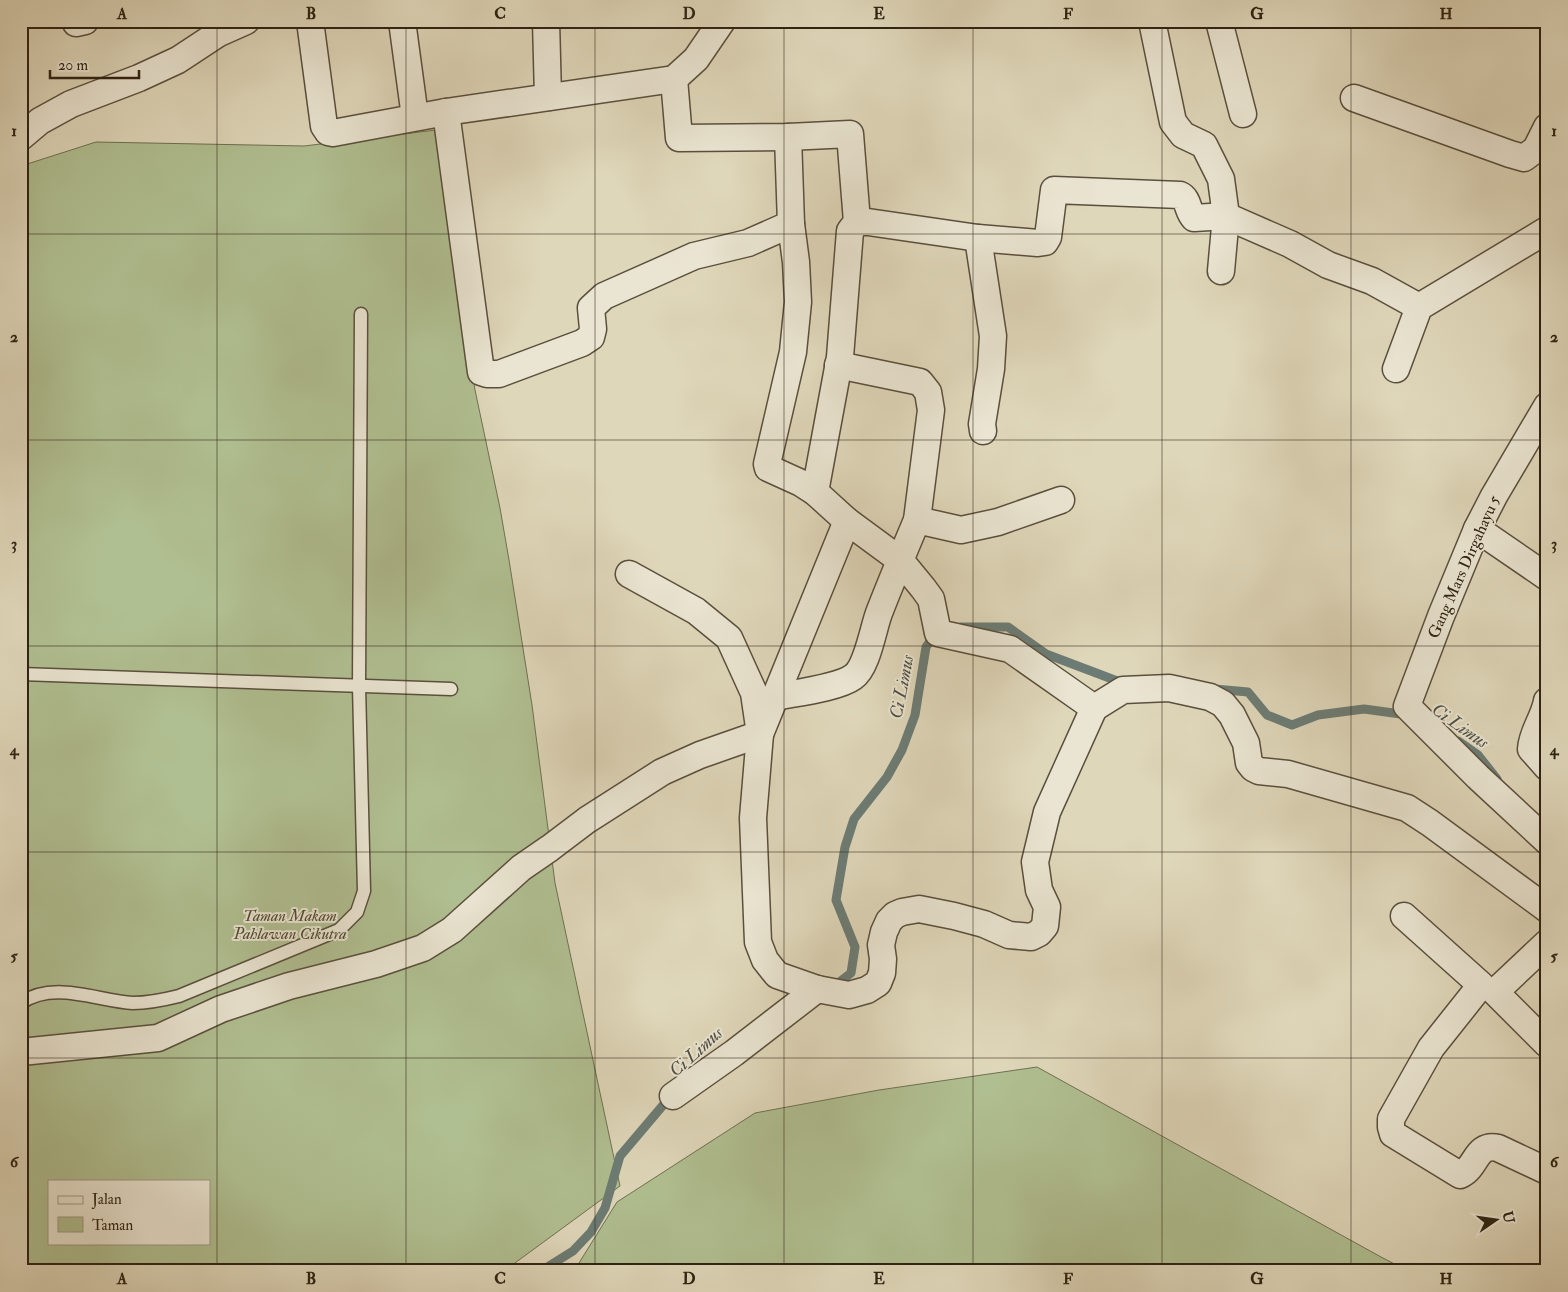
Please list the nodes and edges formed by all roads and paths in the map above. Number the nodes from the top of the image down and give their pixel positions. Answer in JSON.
{"nodes":[{"id":1,"x":246,"y":21,"type":"edge"},
{"id":2,"x":310,"y":21,"type":"edge"},
{"id":3,"x":402,"y":21,"type":"edge"},
{"id":4,"x":546,"y":21,"type":"edge"},
{"id":5,"x":1152,"y":21,"type":"edge"},
{"id":6,"x":1219,"y":21,"type":"edge"},
{"id":7,"x":726,"y":22,"type":"edge"},
{"id":8,"x":674,"y":79,"type":"junction"},
{"id":9,"x":548,"y":97,"type":"junction"},
{"id":10,"x":1354,"y":98,"type":"dead end"},
{"id":11,"x":446,"y":112,"type":"junction"},
{"id":12,"x":1243,"y":114,"type":"dead end"},
{"id":13,"x":415,"y":117,"type":"junction"},
{"id":14,"x":1547,"y":127,"type":"edge"},
{"id":15,"x":21,"y":137,"type":"edge"},
{"id":16,"x":788,"y":137,"type":"junction"},
{"id":17,"x":1226,"y":216,"type":"junction"},
{"id":18,"x":857,"y":222,"type":"junction"},
{"id":19,"x":791,"y":224,"type":"junction"},
{"id":20,"x":1547,"y":230,"type":"edge"},
{"id":21,"x":978,"y":238,"type":"junction"},
{"id":22,"x":1221,"y":271,"type":"dead end"},
{"id":23,"x":1419,"y":307,"type":"junction"},
{"id":24,"x":361,"y":314,"type":"dead end"},
{"id":25,"x":838,"y":365,"type":"junction"},
{"id":26,"x":1396,"y":369,"type":"dead end"},
{"id":27,"x":1547,"y":406,"type":"edge"},
{"id":28,"x":983,"y":431,"type":"dead end"},
{"id":29,"x":815,"y":492,"type":"junction"},
{"id":30,"x":1061,"y":500,"type":"dead end"},
{"id":31,"x":847,"y":520,"type":"junction"},
{"id":32,"x":917,"y":520,"type":"junction"},
{"id":33,"x":1477,"y":529,"type":"junction"},
{"id":34,"x":900,"y":560,"type":"junction"},
{"id":35,"x":629,"y":574,"type":"dead end"},
{"id":36,"x":1547,"y":577,"type":"edge"},
{"id":37,"x":21,"y":674,"type":"edge"},
{"id":38,"x":359,"y":686,"type":"junction"},
{"id":39,"x":451,"y":688,"type":"dead end"},
{"id":40,"x":775,"y":697,"type":"junction"},
{"id":41,"x":1547,"y":701,"type":"edge"},
{"id":42,"x":1094,"y":708,"type":"junction"},
{"id":43,"x":760,"y":734,"type":"junction"},
{"id":44,"x":1547,"y":767,"type":"edge"},
{"id":45,"x":1547,"y":841,"type":"edge"},
{"id":46,"x":1547,"y":909,"type":"edge"},
{"id":47,"x":1404,"y":916,"type":"dead end"},
{"id":48,"x":1547,"y":943,"type":"edge"},
{"id":49,"x":1488,"y":988,"type":"junction"},
{"id":50,"x":817,"y":989,"type":"junction"},
{"id":51,"x":21,"y":1003,"type":"edge"},
{"id":52,"x":1547,"y":1044,"type":"edge"},
{"id":53,"x":21,"y":1052,"type":"edge"},
{"id":54,"x":673,"y":1096,"type":"dead end"},
{"id":55,"x":1547,"y":1171,"type":"edge"}],
"edges":[{"from":1,"to":15,"type":"street"},
{"from":2,"to":13,"type":"street"},
{"from":3,"to":13,"type":"street"},
{"from":4,"to":9,"type":"street"},
{"from":5,"to":17,"type":"street"},
{"from":6,"to":12,"type":"street"},
{"from":7,"to":8,"type":"street"},
{"from":8,"to":9,"type":"street"},
{"from":8,"to":16,"type":"street"},
{"from":9,"to":11,"type":"street"},
{"from":10,"to":14,"type":"street"},
{"from":11,"to":13,"type":"street"},
{"from":11,"to":19,"type":"street"},
{"from":16,"to":18,"type":"street"},
{"from":16,"to":19,"type":"street"},
{"from":17,"to":21,"type":"street"},
{"from":17,"to":22,"type":"street"},
{"from":17,"to":23,"type":"street"},
{"from":18,"to":21,"type":"street"},
{"from":18,"to":25,"type":"street"},
{"from":19,"to":29,"type":"street"},
{"from":20,"to":23,"type":"street"},
{"from":21,"to":28,"type":"street"},
{"from":23,"to":26,"type":"street"},
{"from":24,"to":38,"type":"lane"},
{"from":25,"to":29,"type":"street"},
{"from":25,"to":32,"type":"street"},
{"from":27,"to":33,"type":"street","name":"Gang Mars Dirgahayu 5"},
{"from":29,"to":31,"type":"street"},
{"from":30,"to":32,"type":"street"},
{"from":31,"to":34,"type":"street"},
{"from":31,"to":40,"type":"street"},
{"from":32,"to":34,"type":"street"},
{"from":33,"to":36,"type":"street"},
{"from":33,"to":45,"type":"street","name":"Gang Mars Dirgahayu 5"},
{"from":34,"to":40,"type":"street"},
{"from":34,"to":42,"type":"street"},
{"from":35,"to":43,"type":"street"},
{"from":37,"to":38,"type":"lane"},
{"from":38,"to":39,"type":"lane"},
{"from":38,"to":51,"type":"lane"},
{"from":40,"to":43,"type":"street"},
{"from":41,"to":44,"type":"street"},
{"from":42,"to":46,"type":"street"},
{"from":42,"to":50,"type":"street"},
{"from":43,"to":50,"type":"street"},
{"from":43,"to":53,"type":"street"},
{"from":47,"to":49,"type":"street"},
{"from":48,"to":49,"type":"street"},
{"from":49,"to":52,"type":"street"},
{"from":49,"to":55,"type":"street"},
{"from":50,"to":54,"type":"street"}]}
